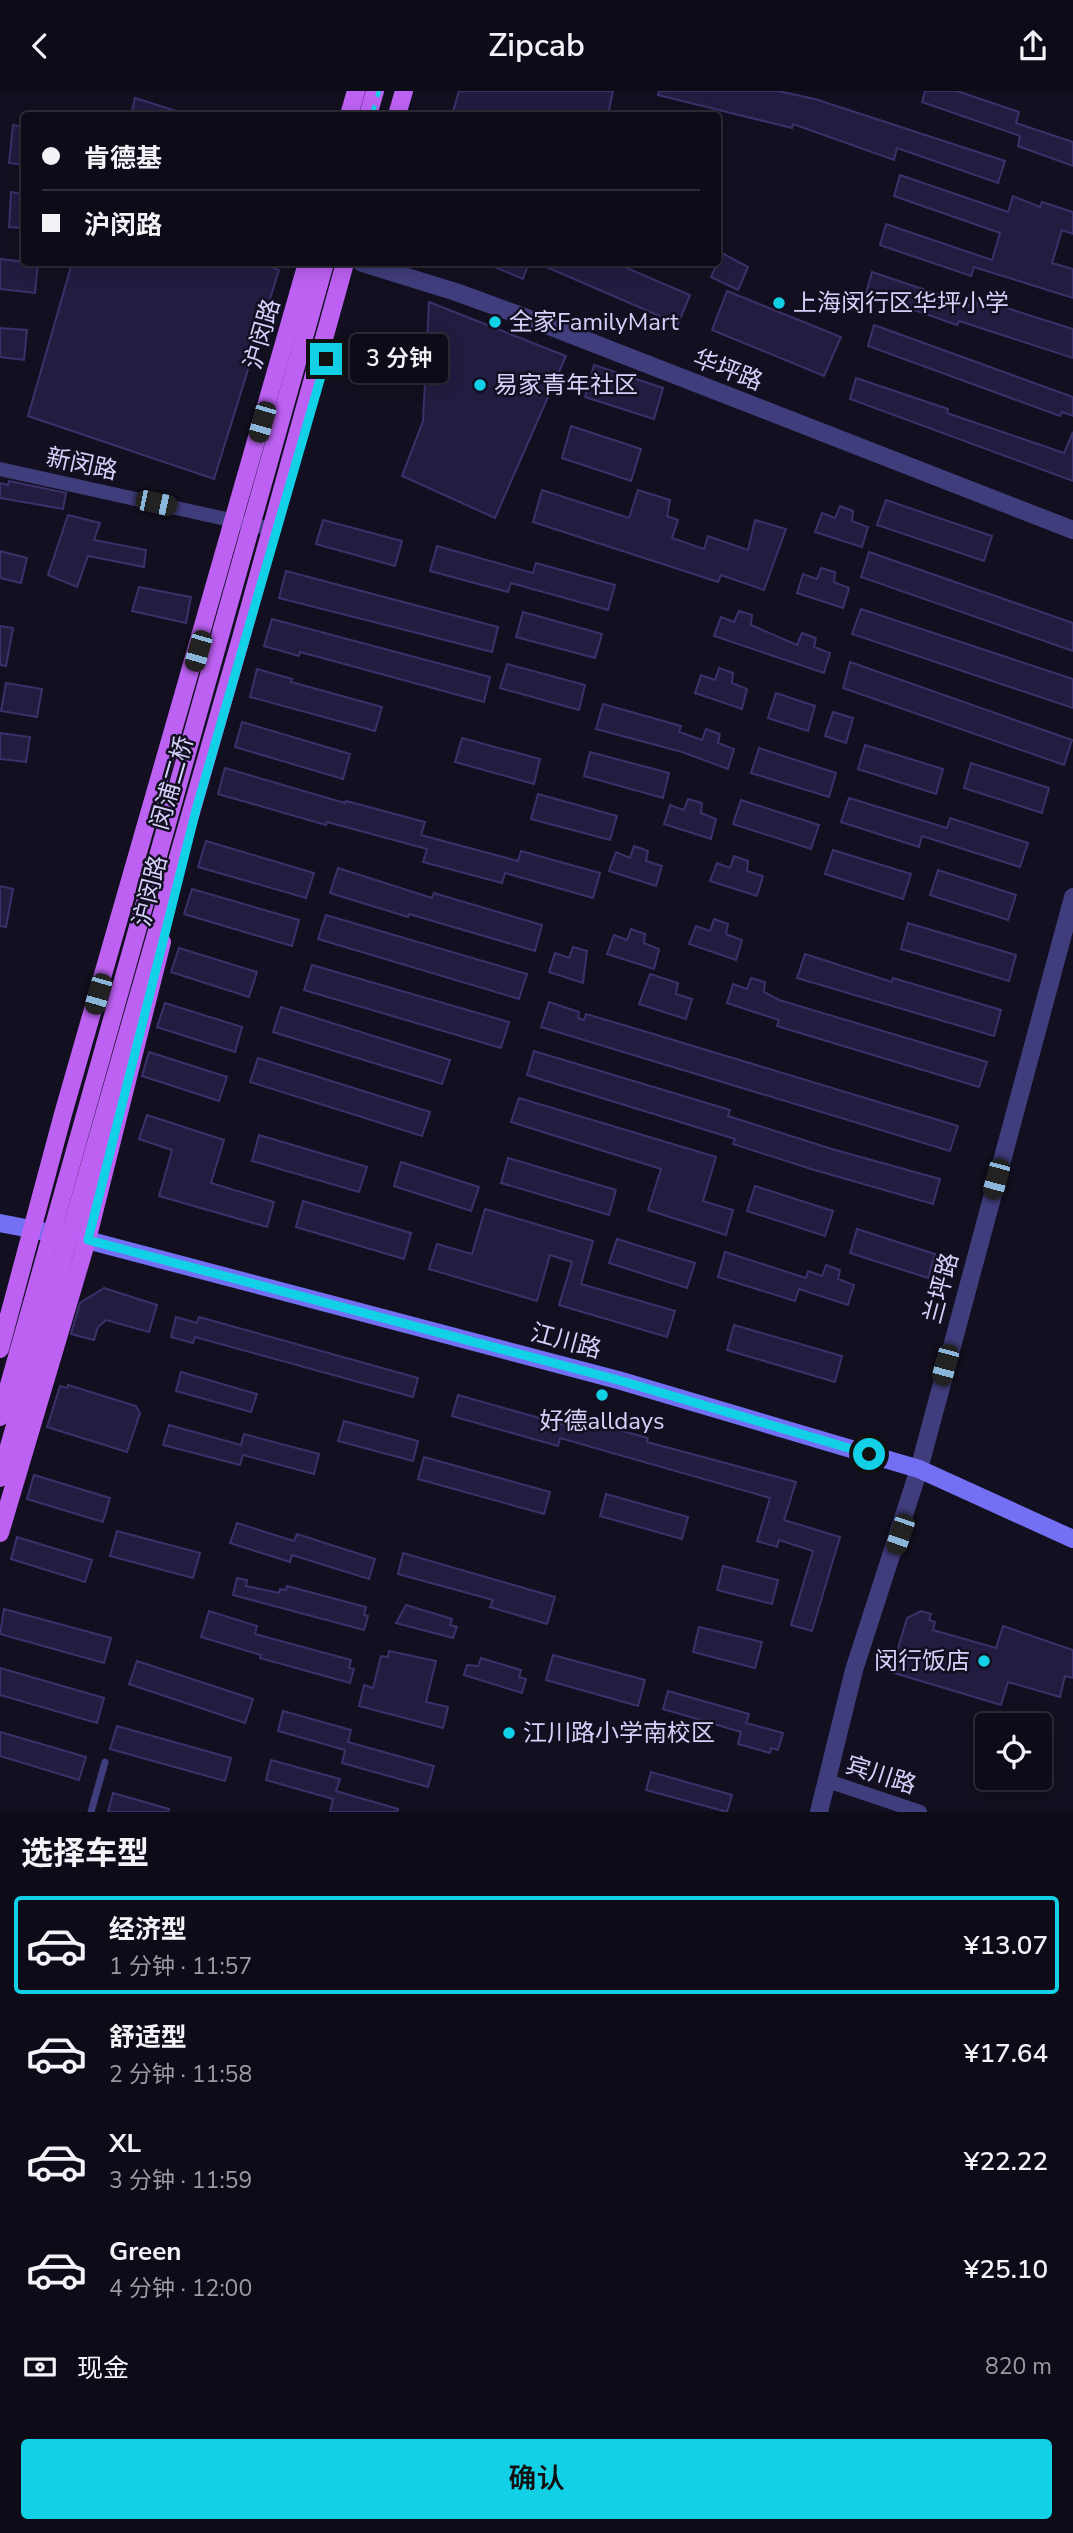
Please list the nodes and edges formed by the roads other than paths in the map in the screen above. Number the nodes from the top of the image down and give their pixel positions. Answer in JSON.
{"nodes":[{"id":1,"x":356,"y":91,"type":"edge"},
{"id":2,"x":375,"y":91,"type":"edge"},
{"id":3,"x":394,"y":91,"type":"edge"},
{"id":4,"x":404,"y":91,"type":"edge"},
{"id":5,"x":350,"y":112,"type":"edge"},
{"id":6,"x":369,"y":112,"type":"edge"},
{"id":7,"x":388,"y":112,"type":"edge"},
{"id":8,"x":398,"y":112,"type":"edge"},
{"id":9,"x":306,"y":266,"type":"edge"},
{"id":10,"x":324,"y":266,"type":"edge"},
{"id":11,"x":344,"y":266,"type":"edge"},
{"id":12,"x":353,"y":266,"type":"edge"},
{"id":13,"x":371,"y":266,"type":"edge"},
{"id":14,"x":0,"y":469,"type":"edge"},
{"id":15,"x":235,"y":521,"type":"junction"},
{"id":16,"x":1073,"y":530,"type":"edge"},
{"id":17,"x":277,"y":531,"type":"junction"},
{"id":18,"x":1073,"y":897,"type":"edge"},
{"id":19,"x":0,"y":1223,"type":"edge"},
{"id":20,"x":34,"y":1227,"type":"junction"},
{"id":21,"x":88,"y":1240,"type":"junction"},
{"id":22,"x":0,"y":1349,"type":"edge"},
{"id":23,"x":0,"y":1417,"type":"edge"},
{"id":24,"x":919,"y":1469,"type":"junction"},
{"id":25,"x":0,"y":1478,"type":"edge"},
{"id":26,"x":0,"y":1533,"type":"edge"},
{"id":27,"x":1073,"y":1539,"type":"edge"},
{"id":28,"x":105,"y":1762,"type":"dead end"},
{"id":29,"x":828,"y":1781,"type":"junction"},
{"id":30,"x":91,"y":1812,"type":"edge"},
{"id":31,"x":819,"y":1812,"type":"edge"},
{"id":32,"x":920,"y":1812,"type":"edge"}],
"edges":[{"from":1,"to":5,"type":"main road"},
{"from":2,"to":6,"type":"main road"},
{"from":3,"to":7,"type":"main road"},
{"from":4,"to":8,"type":"main road"},
{"from":9,"to":15,"type":"main road","name":"沪闵路"},
{"from":10,"to":23,"type":"main road","name":"闵浦二桥","bridge":true},
{"from":11,"to":25,"type":"main road","name":"闵浦二桥","bridge":true},
{"from":12,"to":17,"type":"main road","name":"沪闵路"},
{"from":13,"to":16,"type":"street","name":"华坪路"},
{"from":14,"to":15,"type":"street","name":"新闵路"},
{"from":15,"to":17,"type":"street","name":"新闵路"},
{"from":15,"to":20,"type":"main road","name":"沪闵路"},
{"from":17,"to":21,"type":"main road","name":"沪闵路"},
{"from":18,"to":24,"type":"street","name":"兰坪路"},
{"from":19,"to":20,"type":"main road","name":"江川路"},
{"from":20,"to":21,"type":"main road","name":"江川路"},
{"from":20,"to":22,"type":"main road","name":"沪闵路"},
{"from":21,"to":24,"type":"main road","name":"江川路"},
{"from":21,"to":26,"type":"main road","name":"沪闵路"},
{"from":24,"to":27,"type":"main road","name":"江川路"},
{"from":24,"to":29,"type":"street","name":"兰坪路"},
{"from":28,"to":30,"type":"lane"},
{"from":29,"to":31,"type":"street","name":"兰坪路"},
{"from":29,"to":32,"type":"street","name":"宾川路"}]}
